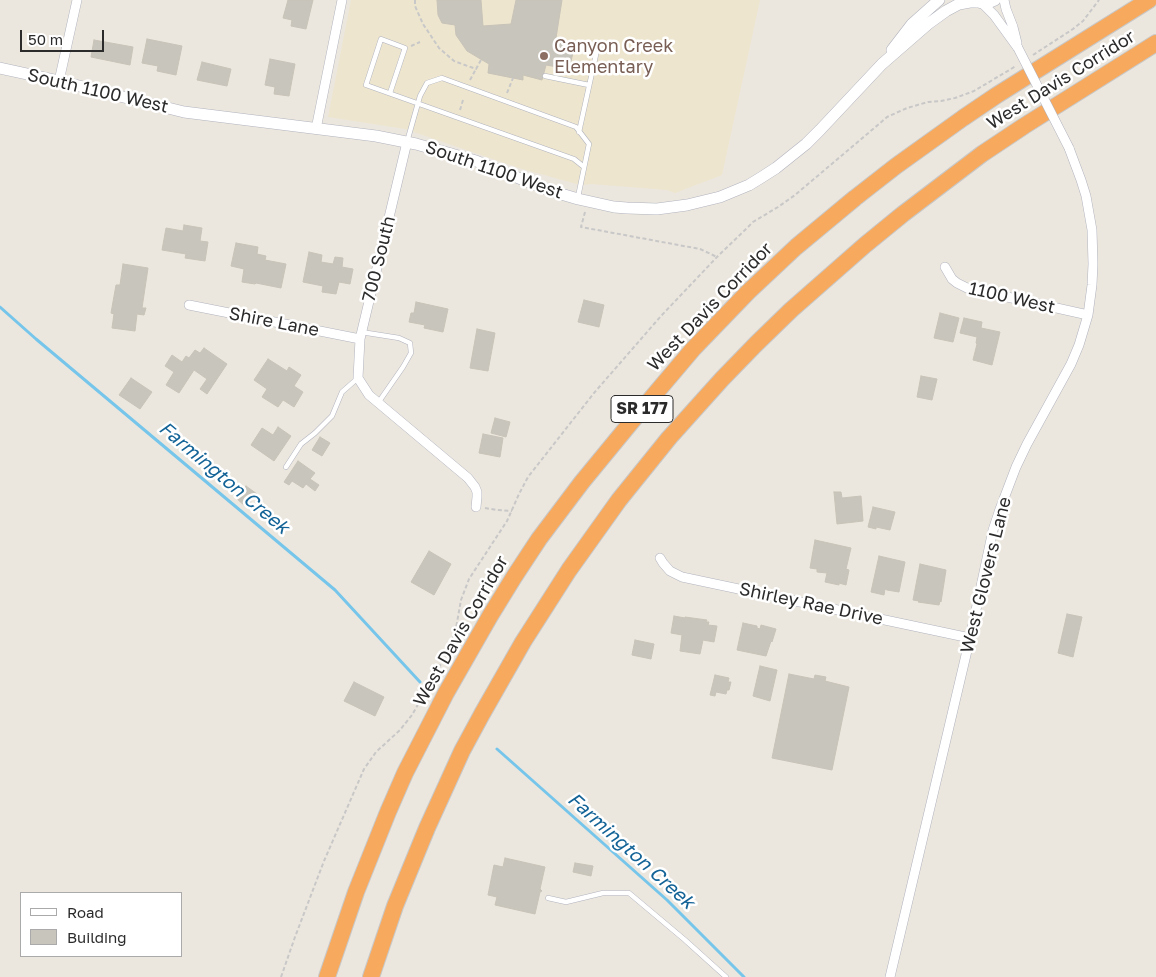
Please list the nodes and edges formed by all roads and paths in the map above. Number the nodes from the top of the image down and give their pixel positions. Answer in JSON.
{"nodes":[{"id":1,"x":77,"y":0,"type":"edge"},
{"id":2,"x":342,"y":0,"type":"edge"},
{"id":3,"x":414,"y":0,"type":"edge"},
{"id":4,"x":939,"y":0,"type":"edge"},
{"id":5,"x":995,"y":0,"type":"edge"},
{"id":6,"x":1004,"y":0,"type":"edge"},
{"id":7,"x":1149,"y":0,"type":"edge"},
{"id":8,"x":976,"y":2,"type":"edge"},
{"id":9,"x":1009,"y":30,"type":"junction"},
{"id":10,"x":1156,"y":43,"type":"edge"},
{"id":11,"x":597,"y":50,"type":"dead end"},
{"id":12,"x":481,"y":60,"type":"dead end"},
{"id":13,"x":882,"y":64,"type":"junction"},
{"id":14,"x":0,"y":68,"type":"edge"},
{"id":15,"x":476,"y":69,"type":"junction"},
{"id":16,"x":545,"y":76,"type":"dead end"},
{"id":17,"x":513,"y":78,"type":"dead end"},
{"id":18,"x":470,"y":80,"type":"dead end"},
{"id":19,"x":59,"y":81,"type":"junction"},
{"id":20,"x":590,"y":85,"type":"junction"},
{"id":21,"x":390,"y":93,"type":"junction"},
{"id":22,"x":507,"y":93,"type":"dead end"},
{"id":23,"x":463,"y":100,"type":"dead end"},
{"id":24,"x":418,"y":102,"type":"junction"},
{"id":25,"x":457,"y":117,"type":"junction"},
{"id":26,"x":316,"y":129,"type":"junction"},
{"id":27,"x":580,"y":132,"type":"junction"},
{"id":28,"x":407,"y":142,"type":"junction"},
{"id":29,"x":584,"y":167,"type":"junction"},
{"id":30,"x":583,"y":200,"type":"junction"},
{"id":31,"x":717,"y":257,"type":"dead end"},
{"id":32,"x":945,"y":267,"type":"dead end"},
{"id":33,"x":189,"y":305,"type":"dead end"},
{"id":34,"x":1088,"y":315,"type":"junction"},
{"id":35,"x":360,"y":335,"type":"junction"},
{"id":36,"x":358,"y":378,"type":"junction"},
{"id":37,"x":378,"y":403,"type":"junction"},
{"id":38,"x":286,"y":467,"type":"dead end"},
{"id":39,"x":476,"y":506,"type":"joint"},
{"id":40,"x":512,"y":511,"type":"dead end"},
{"id":41,"x":660,"y":558,"type":"dead end"},
{"id":42,"x":970,"y":638,"type":"junction"},
{"id":43,"x":548,"y":898,"type":"dead end"},
{"id":44,"x":327,"y":977,"type":"edge"},
{"id":45,"x":371,"y":977,"type":"edge"},
{"id":46,"x":726,"y":977,"type":"edge"},
{"id":47,"x":890,"y":977,"type":"edge"}],
"edges":[{"from":1,"to":19,"type":"street"},
{"from":2,"to":26,"type":"street"},
{"from":3,"to":15,"type":"path"},
{"from":4,"to":13,"type":"street","name":"South 1100 West"},
{"from":5,"to":8,"type":"street","name":"South 1100 West"},
{"from":6,"to":9,"type":"street","name":"West Glovers Lane"},
{"from":7,"to":44,"type":"highway","name":"West Davis Corridor","number":"SR 177"},
{"from":8,"to":9,"type":"street","name":"West Glovers Lane"},
{"from":8,"to":13,"type":"street","name":"South 1100 West"},
{"from":9,"to":34,"type":"street","name":"West Glovers Lane","bridge":true},
{"from":10,"to":45,"type":"highway","name":"West Davis Corridor","number":"SR 177"},
{"from":11,"to":20,"type":"lane"},
{"from":12,"to":15,"type":"path"},
{"from":13,"to":30,"type":"street","name":"South 1100 West"},
{"from":14,"to":19,"type":"street","name":"South 1100 West"},
{"from":15,"to":18,"type":"path"},
{"from":16,"to":20,"type":"lane"},
{"from":17,"to":22,"type":"path"},
{"from":19,"to":26,"type":"street","name":"South 1100 West"},
{"from":20,"to":27,"type":"lane"},
{"from":21,"to":21,"type":"lane"},
{"from":21,"to":24,"type":"lane"},
{"from":23,"to":25,"type":"path"},
{"from":24,"to":25,"type":"lane"},
{"from":24,"to":27,"type":"lane"},
{"from":24,"to":28,"type":"lane"},
{"from":25,"to":29,"type":"lane"},
{"from":26,"to":28,"type":"street","name":"South 1100 West"},
{"from":27,"to":29,"type":"lane"},
{"from":28,"to":30,"type":"street","name":"South 1100 West"},
{"from":28,"to":35,"type":"street","name":"700 South"},
{"from":29,"to":30,"type":"lane"},
{"from":30,"to":31,"type":"path"},
{"from":32,"to":34,"type":"street","name":"1100 West"},
{"from":33,"to":35,"type":"street","name":"Shire Lane"},
{"from":34,"to":42,"type":"street","name":"West Glovers Lane"},
{"from":35,"to":36,"type":"street","name":"700 South"},
{"from":35,"to":37,"type":"lane"},
{"from":36,"to":37,"type":"street"},
{"from":36,"to":38,"type":"lane"},
{"from":37,"to":39,"type":"street"},
{"from":39,"to":40,"type":"path"},
{"from":41,"to":42,"type":"street","name":"Shirley Rae Drive"},
{"from":42,"to":47,"type":"street","name":"West Glovers Lane"},
{"from":43,"to":46,"type":"lane"}]}
